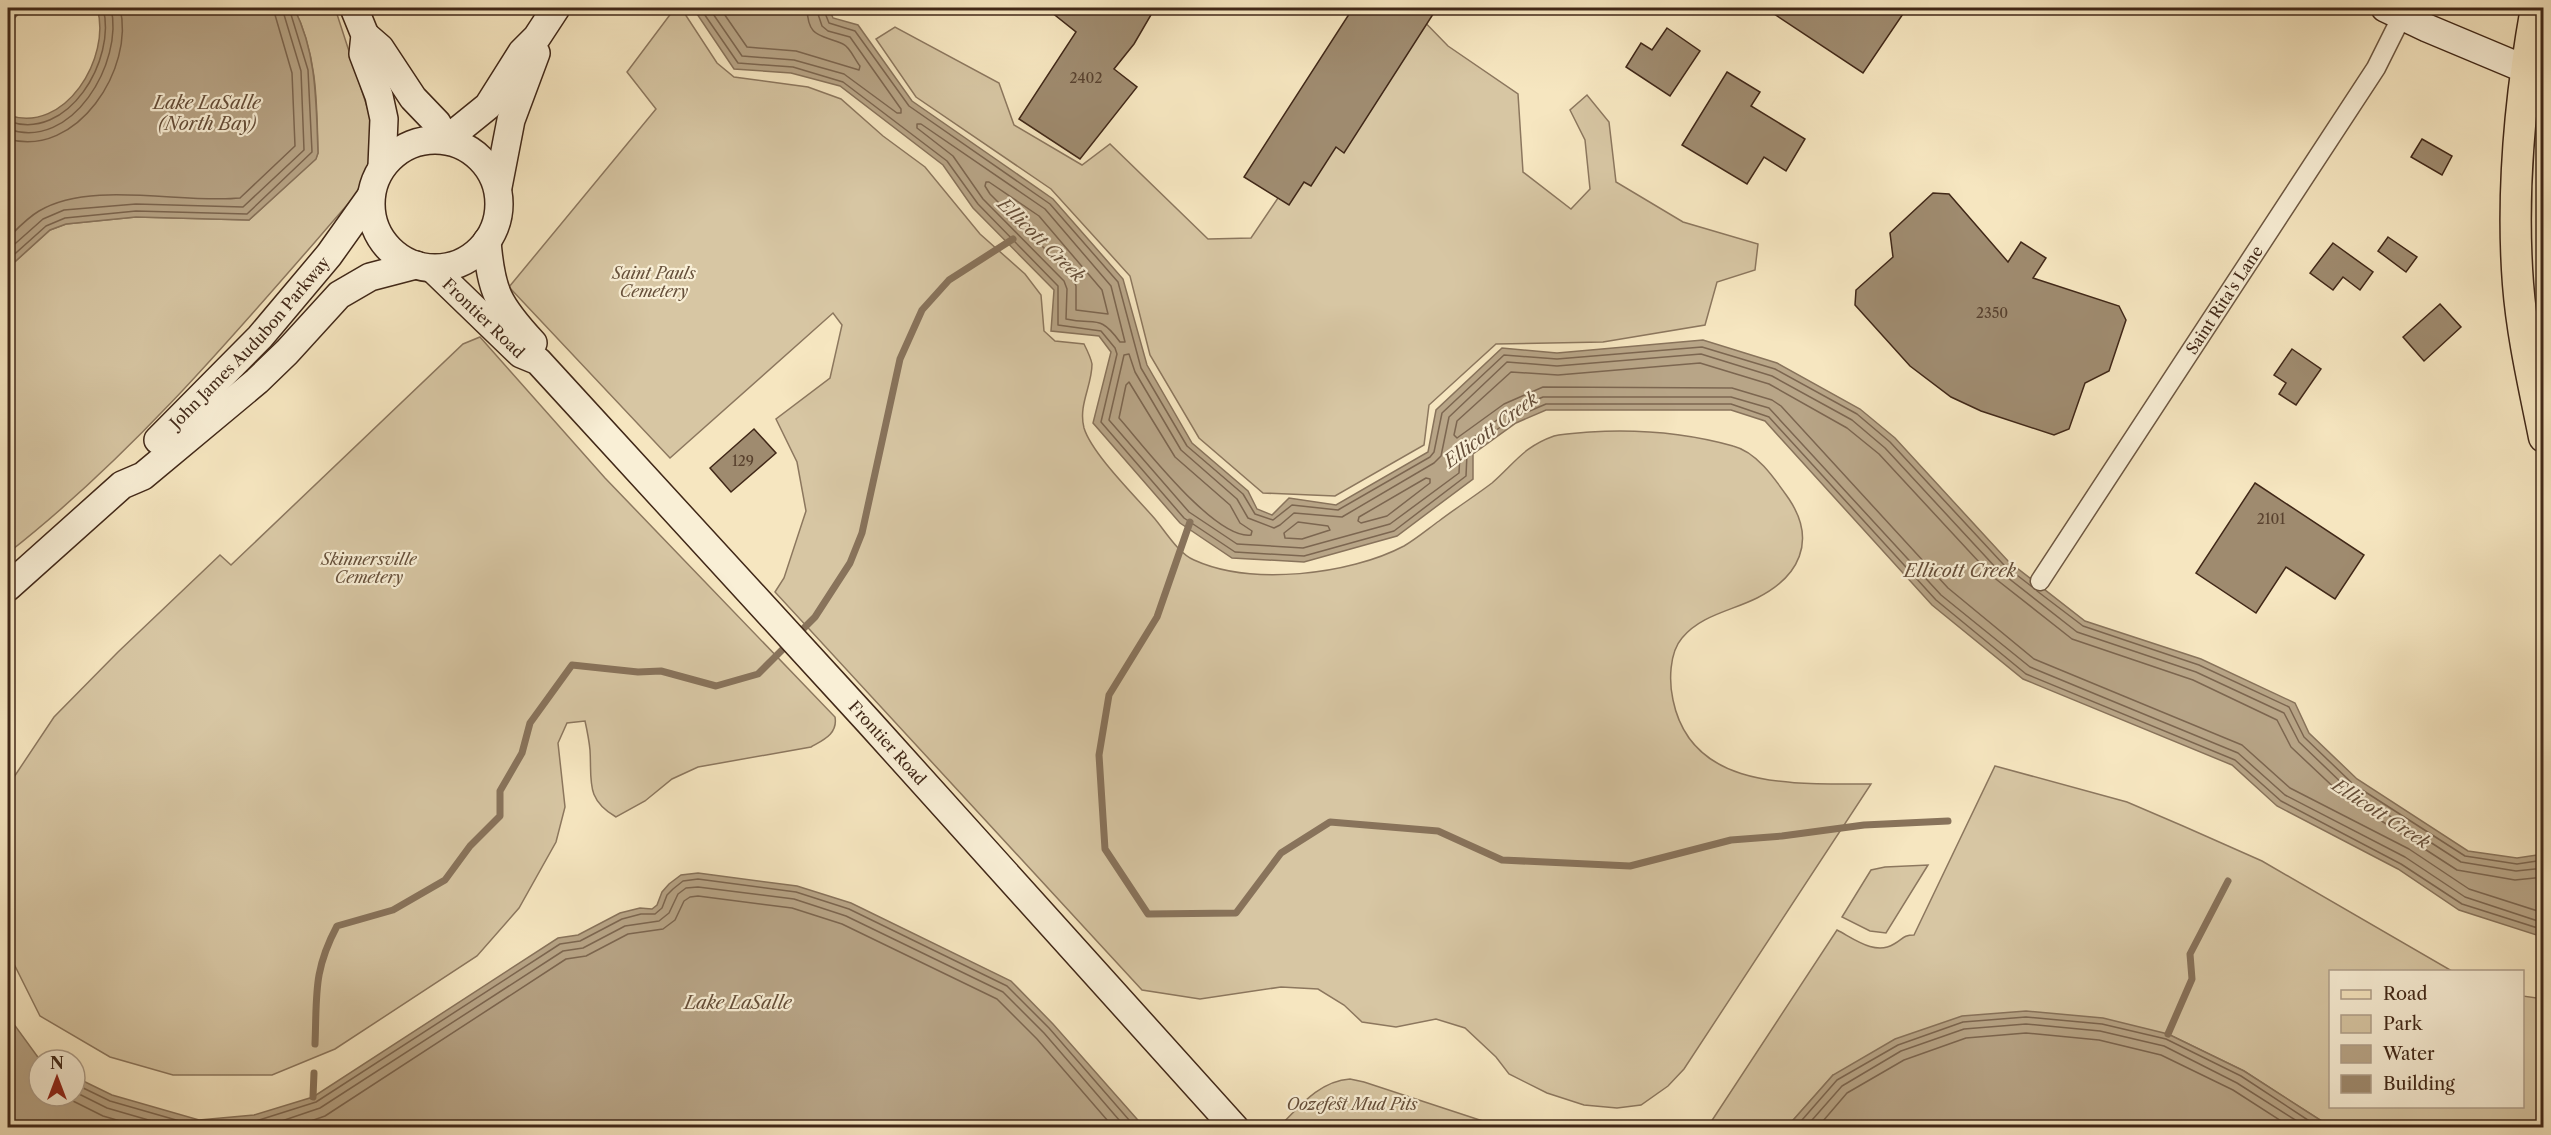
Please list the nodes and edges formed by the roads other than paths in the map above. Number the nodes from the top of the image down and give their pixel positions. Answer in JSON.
{"nodes":[{"id":1,"x":354,"y":8,"type":"edge"},
{"id":2,"x":556,"y":8,"type":"edge"},
{"id":3,"x":2536,"y":8,"type":"edge"},
{"id":4,"x":2394,"y":12,"type":"edge"},
{"id":5,"x":365,"y":35,"type":"junction"},
{"id":6,"x":537,"y":37,"type":"junction"},
{"id":7,"x":2534,"y":73,"type":"edge"},
{"id":8,"x":446,"y":140,"type":"junction"},
{"id":9,"x":382,"y":166,"type":"junction"},
{"id":10,"x":498,"y":187,"type":"junction"},
{"id":11,"x":371,"y":196,"type":"junction"},
{"id":12,"x":487,"y":241,"type":"junction"},
{"id":13,"x":425,"y":267,"type":"junction"},
{"id":14,"x":538,"y":361,"type":"junction"},
{"id":15,"x":2544,"y":437,"type":"edge"},
{"id":16,"x":122,"y":485,"type":"junction"},
{"id":17,"x":2040,"y":581,"type":"dead end"},
{"id":18,"x":8,"y":587,"type":"edge"},
{"id":19,"x":1235,"y":1128,"type":"edge"}],
"edges":[{"from":1,"to":5,"type":"street"},
{"from":2,"to":6,"type":"street"},
{"from":3,"to":7,"type":"main road"},
{"from":4,"to":7,"type":"street"},
{"from":4,"to":17,"type":"street","name":"Saint Rita's Lane"},
{"from":5,"to":8,"type":"street"},
{"from":5,"to":9,"type":"street"},
{"from":6,"to":8,"type":"street"},
{"from":6,"to":10,"type":"street"},
{"from":7,"to":15,"type":"main road"},
{"from":8,"to":9,"type":"street"},
{"from":8,"to":10,"type":"street"},
{"from":9,"to":11,"type":"street"},
{"from":10,"to":12,"type":"street"},
{"from":11,"to":13,"type":"street"},
{"from":11,"to":16,"type":"street","name":"John James Audubon Parkway"},
{"from":12,"to":13,"type":"street"},
{"from":12,"to":14,"type":"street","name":"Frontier Road"},
{"from":13,"to":14,"type":"street","name":"Frontier Road"},
{"from":13,"to":16,"type":"street","name":"John James Audubon Parkway"},
{"from":14,"to":19,"type":"street","name":"Frontier Road"},
{"from":16,"to":18,"type":"street","name":"John James Audubon Parkway"}]}
